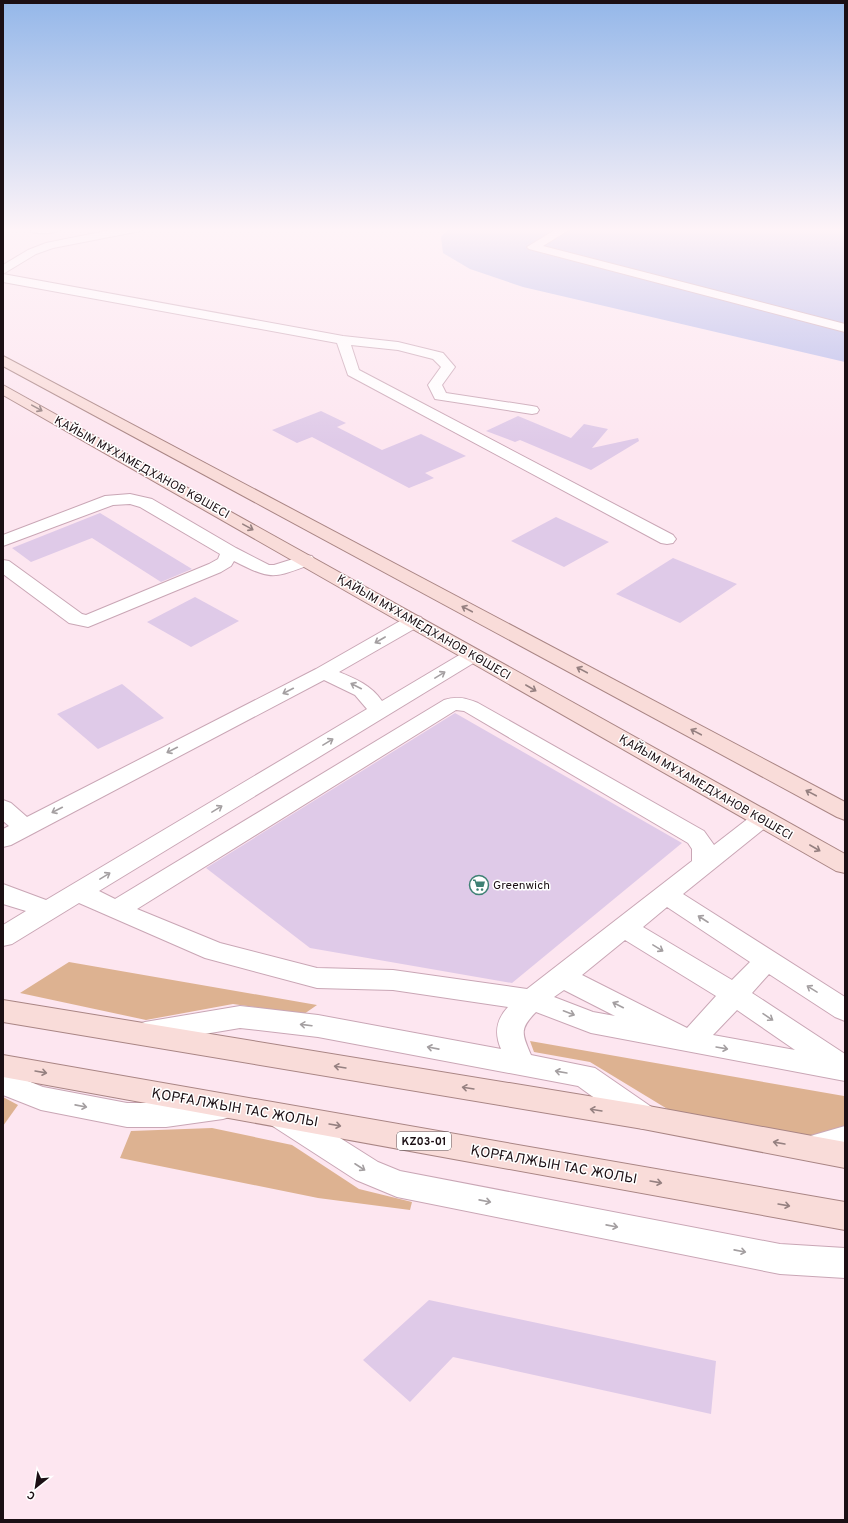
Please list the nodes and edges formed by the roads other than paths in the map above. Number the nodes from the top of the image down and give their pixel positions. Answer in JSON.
{"nodes":[{"id":1,"x":119,"y":299,"type":"edge"},
{"id":2,"x":734,"y":299,"type":"edge"},
{"id":3,"x":845,"y":328,"type":"edge"},
{"id":4,"x":343,"y":340,"type":"junction"},
{"id":5,"x":3,"y":360,"type":"edge"},
{"id":6,"x":3,"y":389,"type":"edge"},
{"id":7,"x":532,"y":410,"type":"dead end"},
{"id":8,"x":667,"y":538,"type":"dead end"},
{"id":9,"x":3,"y":541,"type":"edge"},
{"id":10,"x":230,"y":552,"type":"junction"},
{"id":11,"x":306,"y":560,"type":"junction"},
{"id":12,"x":3,"y":565,"type":"edge"},
{"id":13,"x":414,"y":621,"type":"junction"},
{"id":14,"x":473,"y":655,"type":"junction"},
{"id":15,"x":322,"y":673,"type":"junction"},
{"id":16,"x":379,"y":712,"type":"junction"},
{"id":17,"x":3,"y":808,"type":"edge"},
{"id":18,"x":845,"y":812,"type":"edge"},
{"id":19,"x":762,"y":818,"type":"junction"},
{"id":20,"x":24,"y":827,"type":"junction"},
{"id":21,"x":3,"y":839,"type":"edge"},
{"id":22,"x":845,"y":865,"type":"edge"},
{"id":23,"x":704,"y":866,"type":"junction"},
{"id":24,"x":78,"y":892,"type":"junction"},
{"id":25,"x":3,"y":893,"type":"edge"},
{"id":26,"x":666,"y":895,"type":"junction"},
{"id":27,"x":47,"y":910,"type":"junction"},
{"id":28,"x":116,"y":910,"type":"junction"},
{"id":29,"x":625,"y":928,"type":"junction"},
{"id":30,"x":3,"y":936,"type":"edge"},
{"id":31,"x":766,"y":961,"type":"junction"},
{"id":32,"x":562,"y":977,"type":"junction"},
{"id":33,"x":734,"y":994,"type":"junction"},
{"id":34,"x":532,"y":1000,"type":"junction"},
{"id":35,"x":845,"y":1010,"type":"edge"},
{"id":36,"x":3,"y":1011,"type":"edge"},
{"id":37,"x":140,"y":1034,"type":"junction"},
{"id":38,"x":690,"y":1042,"type":"junction"},
{"id":39,"x":522,"y":1065,"type":"junction"},
{"id":40,"x":3,"y":1066,"type":"edge"},
{"id":41,"x":845,"y":1069,"type":"edge"},
{"id":42,"x":3,"y":1083,"type":"edge"},
{"id":43,"x":234,"y":1106,"type":"junction"},
{"id":44,"x":280,"y":1115,"type":"junction"},
{"id":45,"x":642,"y":1117,"type":"junction"},
{"id":46,"x":845,"y":1139,"type":"edge"},
{"id":47,"x":811,"y":1148,"type":"junction"},
{"id":48,"x":845,"y":1155,"type":"edge"},
{"id":49,"x":845,"y":1216,"type":"edge"},
{"id":50,"x":845,"y":1263,"type":"edge"}],
"edges":[{"from":1,"to":4,"type":"street"},
{"from":2,"to":3,"type":"street"},
{"from":4,"to":7,"type":"street"},
{"from":4,"to":8,"type":"street"},
{"from":18,"to":5,"type":"main road","one_way":true},
{"from":6,"to":11,"type":"main road","name":"ҚАЙЫМ МҰХАМЕДХАНОВ КӨШЕСІ","one_way":true},
{"from":9,"to":10,"type":"street"},
{"from":10,"to":11,"type":"street"},
{"from":10,"to":12,"type":"street"},
{"from":11,"to":13,"type":"main road","name":"ҚАЙЫМ МҰХАМЕДХАНОВ КӨШЕСІ"},
{"from":13,"to":14,"type":"main road","name":"ҚАЙЫМ МҰХАМЕДХАНОВ КӨШЕСІ"},
{"from":13,"to":15,"type":"street","one_way":true},
{"from":16,"to":14,"type":"street","one_way":true},
{"from":14,"to":19,"type":"main road","name":"ҚАЙЫМ МҰХАМЕДХАНОВ КӨШЕСІ","one_way":true},
{"from":16,"to":15,"type":"street","one_way":true},
{"from":15,"to":20,"type":"street","one_way":true},
{"from":24,"to":16,"type":"street","one_way":true},
{"from":17,"to":20,"type":"street"},
{"from":19,"to":22,"type":"main road","name":"ҚАЙЫМ МҰХАМЕДХАНОВ КӨШЕСІ","one_way":true},
{"from":19,"to":23,"type":"street"},
{"from":20,"to":21,"type":"street"},
{"from":23,"to":26,"type":"street"},
{"from":23,"to":28,"type":"street"},
{"from":24,"to":27,"type":"street"},
{"from":24,"to":28,"type":"street"},
{"from":25,"to":27,"type":"street"},
{"from":26,"to":29,"type":"street"},
{"from":31,"to":26,"type":"street","one_way":true},
{"from":27,"to":30,"type":"street"},
{"from":28,"to":34,"type":"street"},
{"from":29,"to":32,"type":"street"},
{"from":29,"to":33,"type":"street","one_way":true},
{"from":31,"to":33,"type":"street"},
{"from":35,"to":31,"type":"street","one_way":true},
{"from":32,"to":34,"type":"street"},
{"from":38,"to":32,"type":"street","one_way":true},
{"from":33,"to":38,"type":"street"},
{"from":33,"to":41,"type":"street","one_way":true},
{"from":34,"to":38,"type":"street","one_way":true},
{"from":34,"to":39,"type":"street"},
{"from":36,"to":37,"type":"main road"},
{"from":39,"to":37,"type":"street","one_way":true},
{"from":45,"to":37,"type":"main road","one_way":true},
{"from":38,"to":41,"type":"street","one_way":true},
{"from":45,"to":39,"type":"street","one_way":true},
{"from":40,"to":43,"type":"main road","name":"ҚОРҒАЛЖЫН ТАС ЖОЛЫ","number":"KZ03-01","one_way":true},
{"from":42,"to":43,"type":"street","one_way":true},
{"from":43,"to":44,"type":"main road","name":"ҚОРҒАЛЖЫН ТАС ЖОЛЫ","number":"KZ03-01"},
{"from":44,"to":49,"type":"main road","name":"ҚОРҒАЛЖЫН ТАС ЖОЛЫ","number":"KZ03-01","one_way":true},
{"from":44,"to":50,"type":"street","one_way":true},
{"from":47,"to":45,"type":"main road","one_way":true},
{"from":46,"to":47,"type":"street"},
{"from":47,"to":48,"type":"main road"}]}
